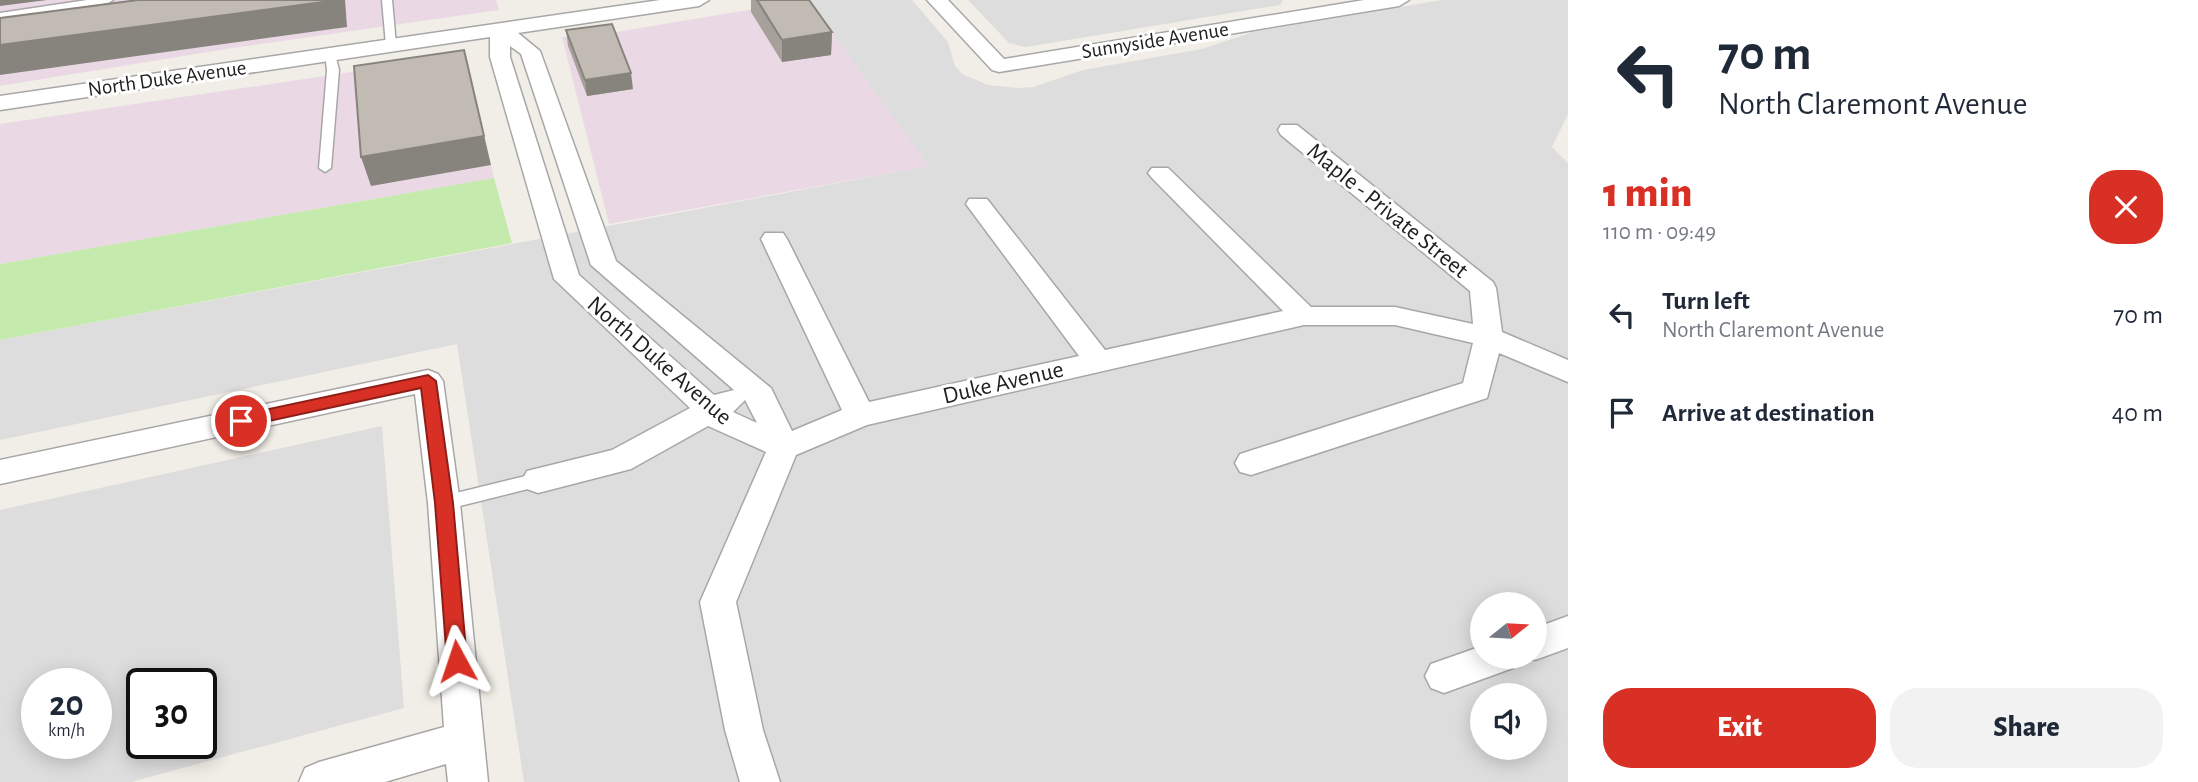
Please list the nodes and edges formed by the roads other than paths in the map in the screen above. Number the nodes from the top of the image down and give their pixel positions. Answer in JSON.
{"nodes":[{"id":1,"x":108,"y":0,"type":"edge"},
{"id":2,"x":387,"y":0,"type":"edge"},
{"id":3,"x":527,"y":0,"type":"edge"},
{"id":4,"x":699,"y":0,"type":"edge"},
{"id":5,"x":937,"y":0,"type":"edge"},
{"id":6,"x":1309,"y":0,"type":"edge"},
{"id":7,"x":1399,"y":0,"type":"edge"},
{"id":8,"x":1326,"y":12,"type":"junction"},
{"id":9,"x":0,"y":16,"type":"edge"},
{"id":10,"x":535,"y":24,"type":"junction"},
{"id":11,"x":500,"y":29,"type":"junction"},
{"id":12,"x":391,"y":45,"type":"junction"},
{"id":13,"x":330,"y":54,"type":"junction"},
{"id":14,"x":0,"y":103,"type":"edge"},
{"id":15,"x":1289,"y":130,"type":"dead end"},
{"id":16,"x":325,"y":168,"type":"dead end"},
{"id":17,"x":1160,"y":173,"type":"dead end"},
{"id":18,"x":978,"y":204,"type":"dead end"},
{"id":19,"x":774,"y":239,"type":"dead end"},
{"id":20,"x":1304,"y":316,"type":"junction"},
{"id":21,"x":1489,"y":337,"type":"junction"},
{"id":22,"x":1097,"y":360,"type":"junction"},
{"id":23,"x":1568,"y":372,"type":"edge"},
{"id":24,"x":748,"y":388,"type":"junction"},
{"id":25,"x":715,"y":411,"type":"junction"},
{"id":26,"x":860,"y":415,"type":"junction"},
{"id":27,"x":784,"y":447,"type":"junction"},
{"id":28,"x":1251,"y":463,"type":"dead end"},
{"id":29,"x":0,"y":472,"type":"edge"},
{"id":30,"x":538,"y":480,"type":"joint"},
{"id":31,"x":444,"y":503,"type":"junction"},
{"id":32,"x":1568,"y":632,"type":"edge"},
{"id":33,"x":1547,"y":640,"type":"edge"},
{"id":34,"x":1470,"y":667,"type":"edge"},
{"id":35,"x":1444,"y":676,"type":"dead end"},
{"id":36,"x":463,"y":740,"type":"junction"},
{"id":37,"x":319,"y":782,"type":"edge"},
{"id":38,"x":468,"y":782,"type":"edge"},
{"id":39,"x":760,"y":782,"type":"edge"}],
"edges":[{"from":1,"to":9,"type":"lane"},
{"from":2,"to":12,"type":"lane"},
{"from":3,"to":10,"type":"street"},
{"from":4,"to":10,"type":"street"},
{"from":5,"to":8,"type":"street","name":"Sunnyside Avenue"},
{"from":6,"to":8,"type":"street"},
{"from":7,"to":8,"type":"street","name":"Sunnyside Avenue"},
{"from":10,"to":11,"type":"street","name":"North Duke Avenue"},
{"from":11,"to":12,"type":"street","name":"North Duke Avenue"},
{"from":11,"to":24,"type":"street","name":"North Duke Avenue"},
{"from":11,"to":25,"type":"street","name":"North Duke Avenue"},
{"from":12,"to":13,"type":"street","name":"North Duke Avenue"},
{"from":13,"to":14,"type":"street","name":"North Duke Avenue"},
{"from":13,"to":16,"type":"lane"},
{"from":15,"to":21,"type":"street","name":"Maple - Private Street"},
{"from":17,"to":20,"type":"street"},
{"from":18,"to":22,"type":"street"},
{"from":19,"to":26,"type":"street"},
{"from":20,"to":21,"type":"street","name":"Duke Avenue"},
{"from":20,"to":22,"type":"street","name":"Duke Avenue"},
{"from":21,"to":23,"type":"street","name":"Duke Avenue"},
{"from":21,"to":28,"type":"street","name":"Maple - Private Street"},
{"from":22,"to":26,"type":"street","name":"Duke Avenue"},
{"from":24,"to":25,"type":"street"},
{"from":24,"to":27,"type":"street","name":"North Duke Avenue"},
{"from":25,"to":27,"type":"street","name":"North Duke Avenue"},
{"from":25,"to":30,"type":"street"},
{"from":26,"to":27,"type":"street","name":"Duke Avenue"},
{"from":27,"to":39,"type":"street"},
{"from":29,"to":31,"type":"street"},
{"from":30,"to":31,"type":"lane"},
{"from":31,"to":36,"type":"street"},
{"from":32,"to":33,"type":"street"},
{"from":34,"to":35,"type":"street"},
{"from":36,"to":37,"type":"street"},
{"from":36,"to":38,"type":"street"}]}
